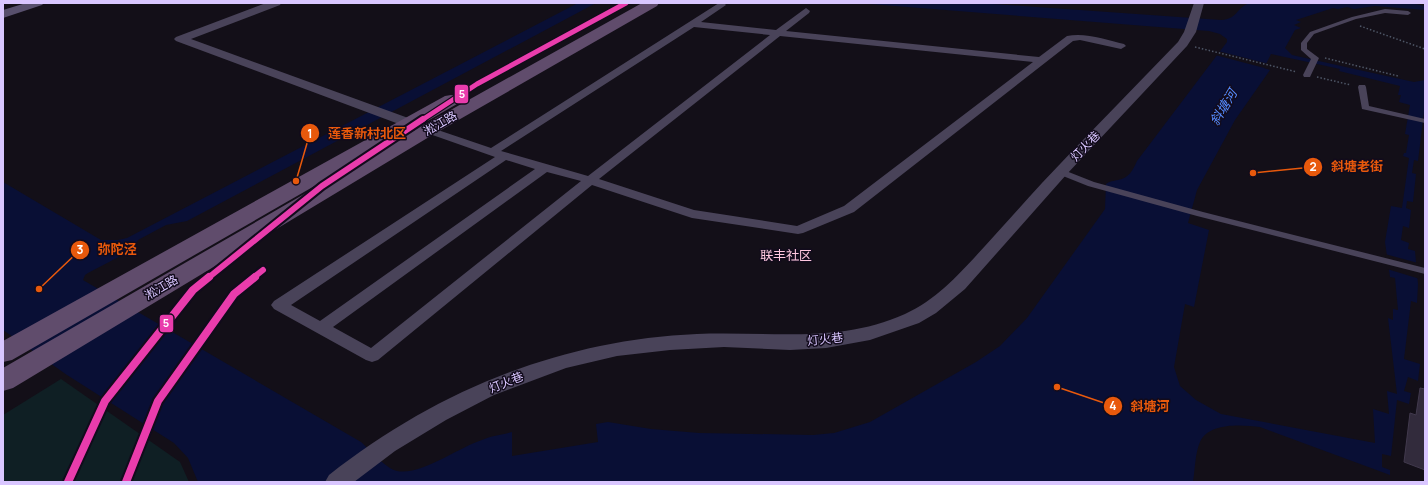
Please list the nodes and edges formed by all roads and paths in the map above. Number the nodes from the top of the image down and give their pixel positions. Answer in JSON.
{"nodes":[{"id":1,"x":23,"y":3,"type":"edge"},
{"id":2,"x":38,"y":3,"type":"edge"},
{"id":3,"x":276,"y":3,"type":"edge"},
{"id":4,"x":628,"y":3,"type":"edge"},
{"id":5,"x":652,"y":3,"type":"edge"},
{"id":6,"x":1199,"y":3,"type":"edge"},
{"id":7,"x":722,"y":4,"type":"dead end"},
{"id":8,"x":3,"y":9,"type":"edge"},
{"id":9,"x":806,"y":11,"type":"dead end"},
{"id":10,"x":1408,"y":13,"type":"dead end"},
{"id":11,"x":3,"y":14,"type":"edge"},
{"id":12,"x":1344,"y":21,"type":"junction"},
{"id":13,"x":693,"y":24,"type":"junction"},
{"id":14,"x":777,"y":34,"type":"junction"},
{"id":15,"x":1121,"y":46,"type":"dead end"},
{"id":16,"x":1205,"y":49,"type":"dead end"},
{"id":17,"x":1425,"y":49,"type":"edge"},
{"id":18,"x":1311,"y":55,"type":"junction"},
{"id":19,"x":1041,"y":60,"type":"junction"},
{"id":20,"x":1307,"y":75,"type":"junction"},
{"id":21,"x":1398,"y":76,"type":"dead end"},
{"id":22,"x":1362,"y":87,"type":"joint"},
{"id":23,"x":1425,"y":121,"type":"edge"},
{"id":24,"x":409,"y":123,"type":"junction"},
{"id":25,"x":428,"y":130,"type":"junction"},
{"id":26,"x":498,"y":154,"type":"junction"},
{"id":27,"x":544,"y":168,"type":"junction"},
{"id":28,"x":1061,"y":172,"type":"junction"},
{"id":29,"x":590,"y":180,"type":"junction"},
{"id":30,"x":1425,"y":271,"type":"edge"},
{"id":31,"x":321,"y":328,"type":"junction"},
{"id":32,"x":9,"y":349,"type":"edge"},
{"id":33,"x":3,"y":380,"type":"edge"},
{"id":34,"x":337,"y":482,"type":"edge"}],
"edges":[{"from":1,"to":8,"type":"main road"},
{"from":2,"to":11,"type":"main road"},
{"from":3,"to":24,"type":"street"},
{"from":4,"to":24,"type":"main road","name":"淞江路"},
{"from":5,"to":25,"type":"main road","name":"淞江路"},
{"from":6,"to":28,"type":"street","name":"灯火巷"},
{"from":7,"to":13,"type":"street"},
{"from":9,"to":14,"type":"street"},
{"from":10,"to":12,"type":"street"},
{"from":12,"to":17,"type":"path"},
{"from":12,"to":18,"type":"street"},
{"from":13,"to":14,"type":"street"},
{"from":13,"to":26,"type":"street"},
{"from":14,"to":19,"type":"street"},
{"from":14,"to":29,"type":"street"},
{"from":15,"to":19,"type":"street"},
{"from":16,"to":20,"type":"path"},
{"from":18,"to":20,"type":"street"},
{"from":18,"to":21,"type":"path"},
{"from":19,"to":29,"type":"street"},
{"from":20,"to":22,"type":"path"},
{"from":22,"to":23,"type":"street"},
{"from":24,"to":25,"type":"street"},
{"from":24,"to":32,"type":"main road","name":"淞江路"},
{"from":25,"to":26,"type":"street"},
{"from":25,"to":33,"type":"main road","name":"淞江路"},
{"from":26,"to":27,"type":"street"},
{"from":26,"to":31,"type":"street"},
{"from":27,"to":29,"type":"street"},
{"from":27,"to":31,"type":"street"},
{"from":28,"to":30,"type":"street"},
{"from":28,"to":34,"type":"street","name":"灯火巷"},
{"from":29,"to":31,"type":"street"}]}
